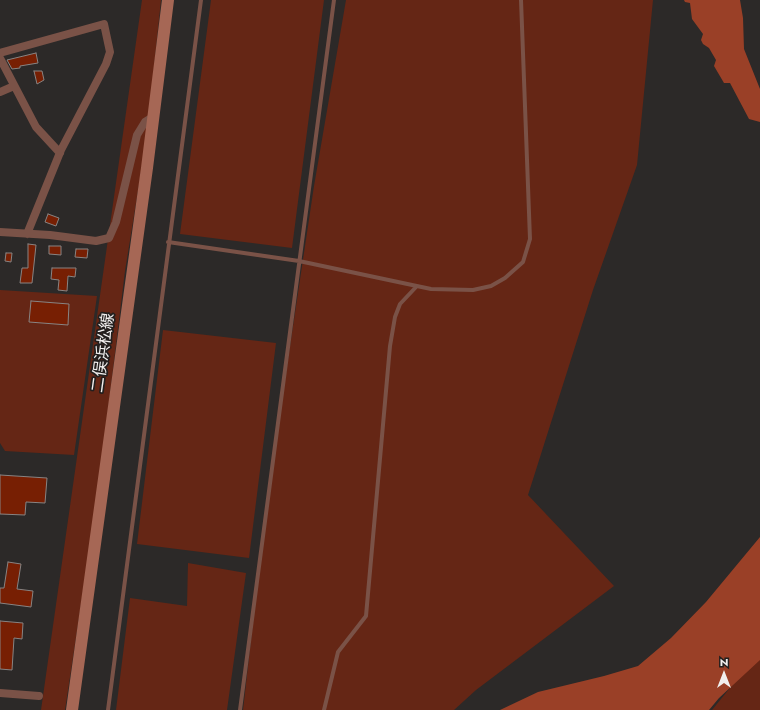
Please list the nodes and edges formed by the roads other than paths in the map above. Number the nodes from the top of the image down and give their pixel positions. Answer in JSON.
{"nodes":[{"id":1,"x":168,"y":0,"type":"edge"},
{"id":2,"x":201,"y":0,"type":"edge"},
{"id":3,"x":334,"y":0,"type":"edge"},
{"id":4,"x":521,"y":0,"type":"edge"},
{"id":5,"x":0,"y":53,"type":"edge"},
{"id":6,"x":0,"y":58,"type":"edge"},
{"id":7,"x":14,"y":86,"type":"junction"},
{"id":8,"x":0,"y":92,"type":"edge"},
{"id":9,"x":153,"y":117,"type":"junction"},
{"id":10,"x":60,"y":153,"type":"junction"},
{"id":11,"x":0,"y":232,"type":"edge"},
{"id":12,"x":27,"y":234,"type":"junction"},
{"id":13,"x":168,"y":242,"type":"junction"},
{"id":14,"x":299,"y":261,"type":"junction"},
{"id":15,"x":417,"y":286,"type":"junction"},
{"id":16,"x":0,"y":693,"type":"edge"},
{"id":17,"x":39,"y":696,"type":"dead end"},
{"id":18,"x":72,"y":710,"type":"edge"},
{"id":19,"x":108,"y":710,"type":"edge"},
{"id":20,"x":240,"y":710,"type":"edge"},
{"id":21,"x":324,"y":710,"type":"edge"}],
"edges":[{"from":1,"to":9,"type":"main road","name":"二俣浜松線"},
{"from":2,"to":13,"type":"lane"},
{"from":3,"to":14,"type":"lane"},
{"from":4,"to":15,"type":"lane"},
{"from":5,"to":10,"type":"street"},
{"from":6,"to":7,"type":"street"},
{"from":7,"to":8,"type":"street"},
{"from":7,"to":10,"type":"street"},
{"from":9,"to":12,"type":"street"},
{"from":9,"to":18,"type":"main road","name":"二俣浜松線"},
{"from":10,"to":12,"type":"street"},
{"from":11,"to":12,"type":"street"},
{"from":13,"to":14,"type":"lane"},
{"from":13,"to":19,"type":"lane"},
{"from":14,"to":15,"type":"lane"},
{"from":14,"to":20,"type":"lane"},
{"from":15,"to":21,"type":"lane"},
{"from":16,"to":17,"type":"street"}]}
